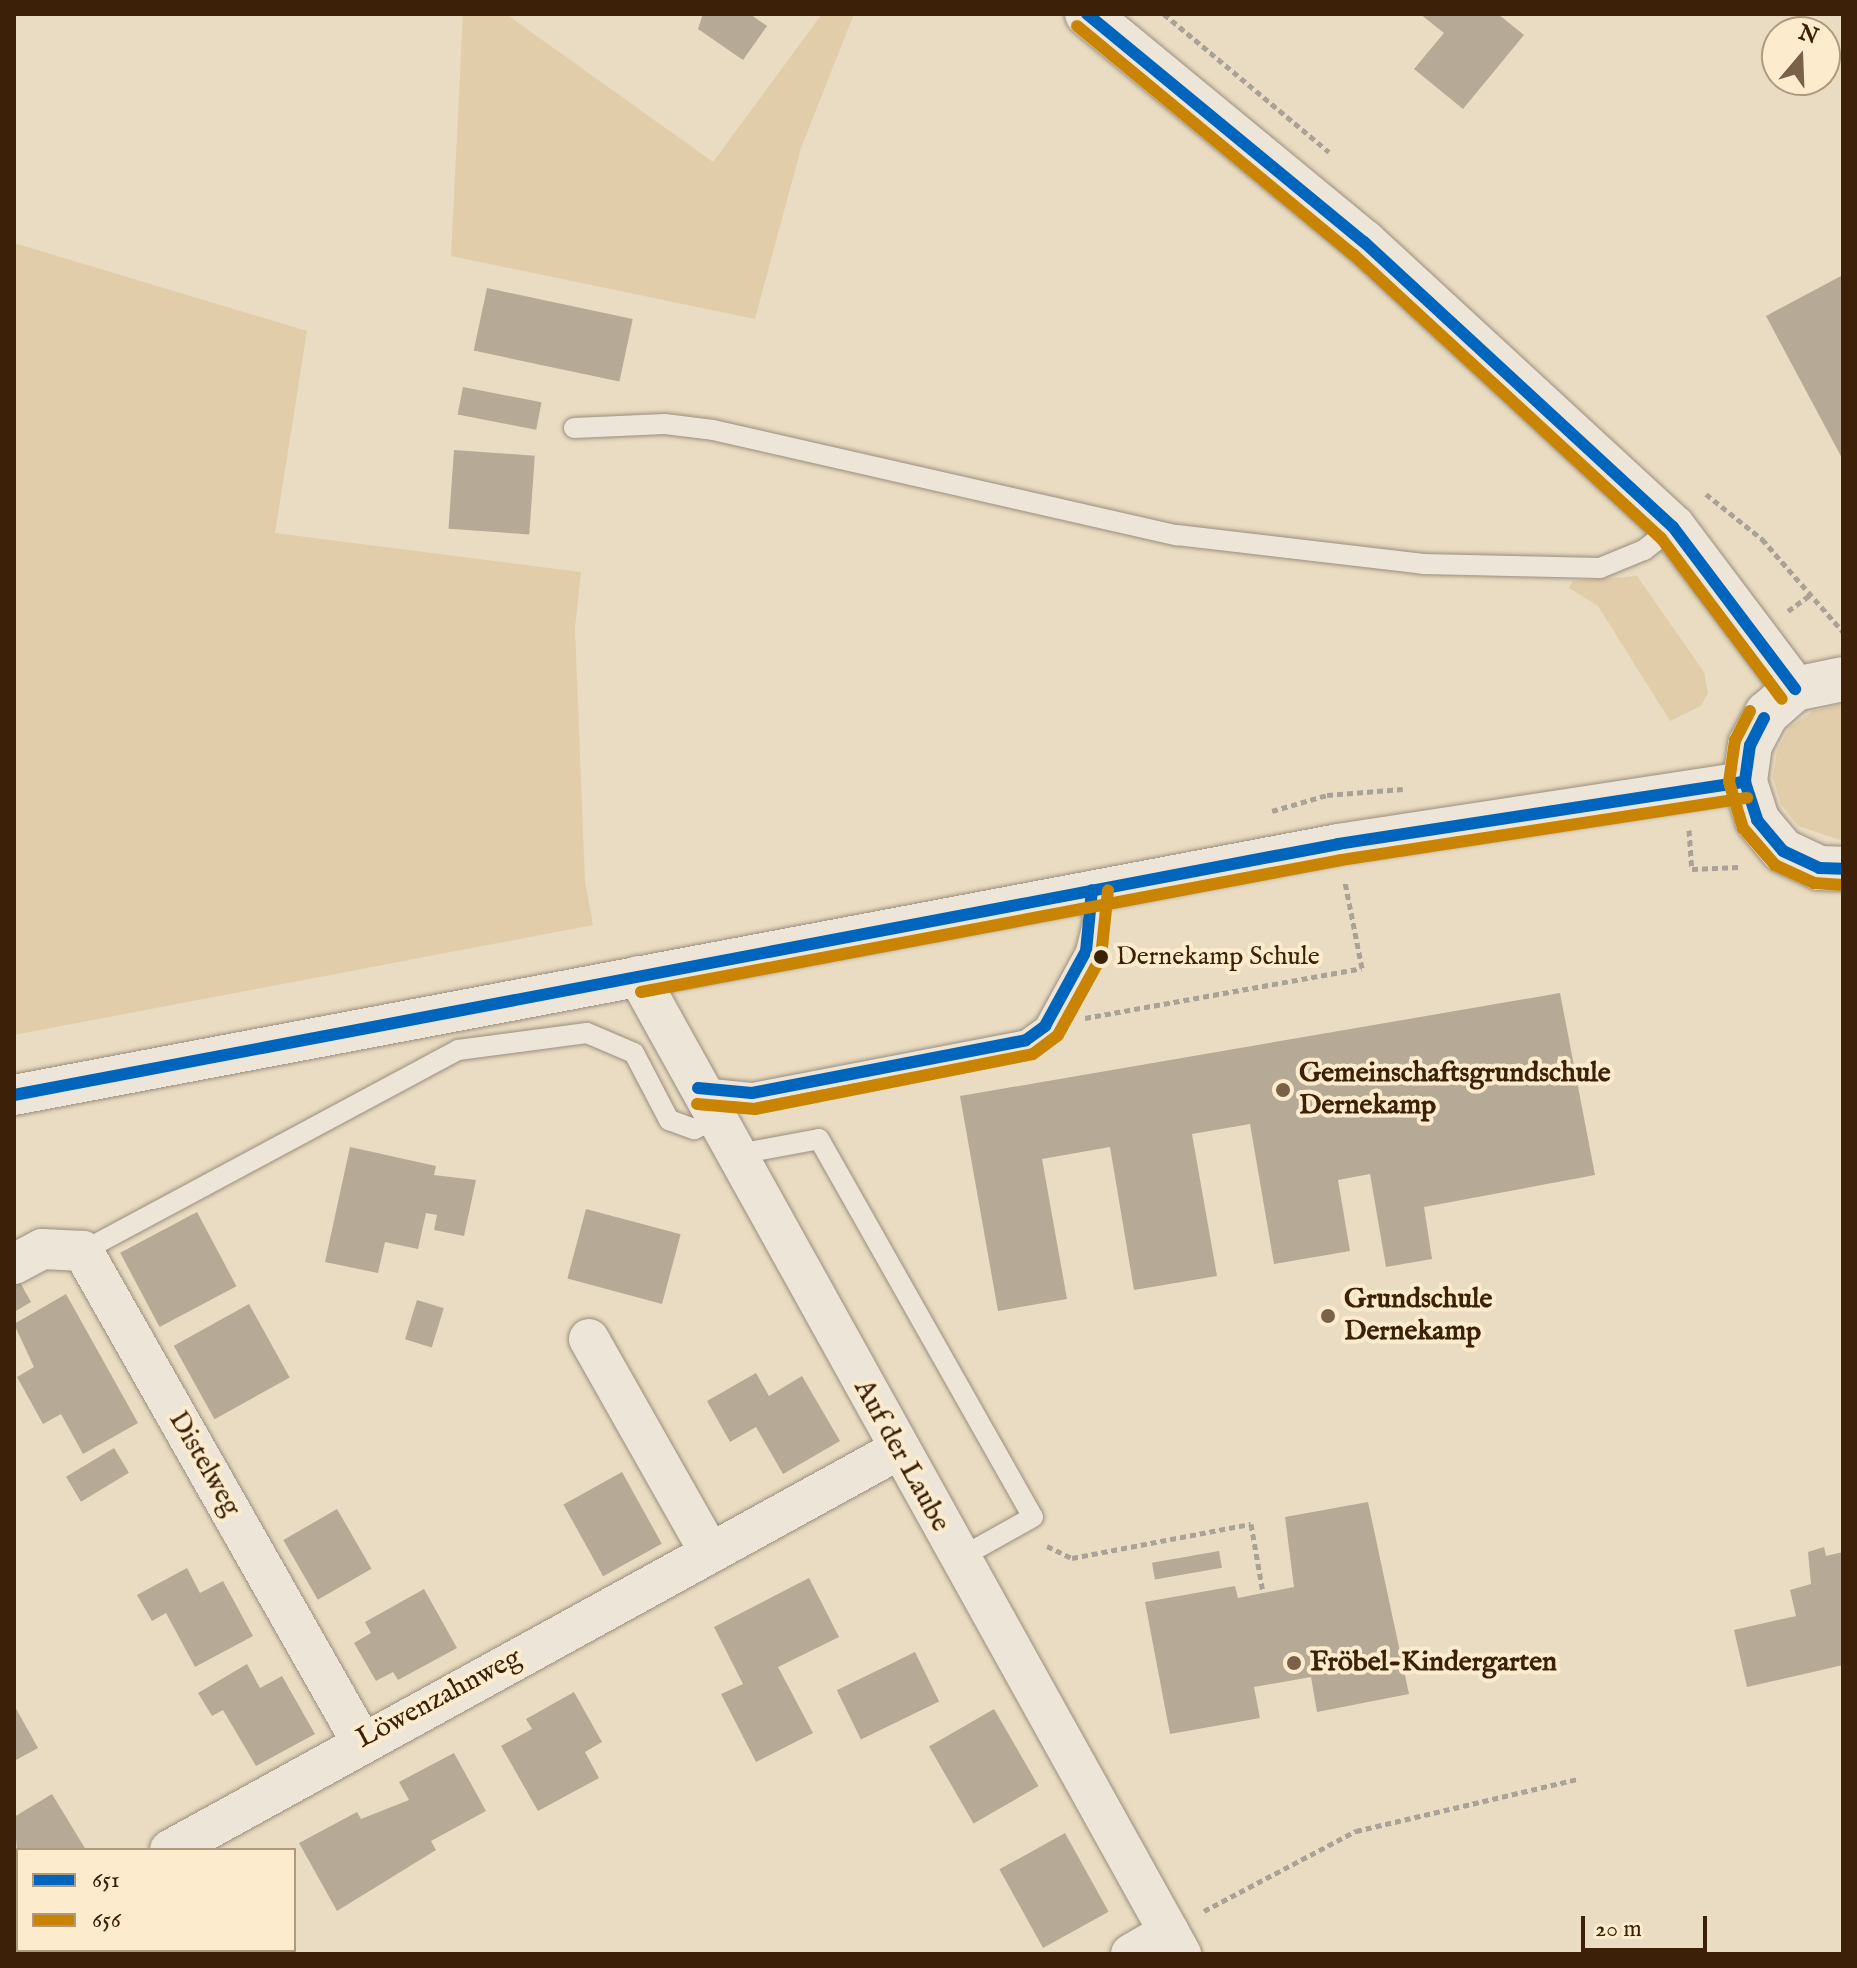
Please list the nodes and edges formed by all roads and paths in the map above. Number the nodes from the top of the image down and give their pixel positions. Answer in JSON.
{"nodes":[{"id":1,"x":1087,"y":14,"type":"edge"},
{"id":2,"x":574,"y":428,"type":"dead end"},
{"id":3,"x":1673,"y":527,"type":"junction"},
{"id":4,"x":1843,"y":679,"type":"edge"},
{"id":5,"x":1795,"y":689,"type":"junction"},
{"id":6,"x":1745,"y":782,"type":"junction"},
{"id":7,"x":1420,"y":787,"type":"dead end"},
{"id":8,"x":1327,"y":795,"type":"junction"},
{"id":9,"x":1268,"y":812,"type":"dead end"},
{"id":10,"x":1338,"y":844,"type":"junction"},
{"id":11,"x":1843,"y":869,"type":"edge"},
{"id":12,"x":1092,"y":890,"type":"junction"},
{"id":13,"x":638,"y":976,"type":"junction"},
{"id":14,"x":1045,"y":1026,"type":"junction"},
{"id":15,"x":14,"y":1095,"type":"edge"},
{"id":16,"x":706,"y":1104,"type":"junction"},
{"id":17,"x":733,"y":1155,"type":"junction"},
{"id":18,"x":83,"y":1251,"type":"junction"},
{"id":19,"x":14,"y":1264,"type":"edge"},
{"id":20,"x":589,"y":1339,"type":"dead end"},
{"id":21,"x":898,"y":1450,"type":"junction"},
{"id":22,"x":1010,"y":1530,"type":"junction"},
{"id":23,"x":710,"y":1553,"type":"junction"},
{"id":24,"x":958,"y":1559,"type":"junction"},
{"id":25,"x":1263,"y":1593,"type":"dead end"},
{"id":26,"x":361,"y":1741,"type":"junction"},
{"id":27,"x":1577,"y":1779,"type":"dead end"},
{"id":28,"x":174,"y":1848,"type":"edge"},
{"id":29,"x":1175,"y":1943,"type":"edge"},
{"id":30,"x":1131,"y":1954,"type":"edge"}],
"edges":[{"from":1,"to":3,"type":"street"},
{"from":2,"to":3,"type":"lane"},
{"from":3,"to":5,"type":"street"},
{"from":4,"to":5,"type":"street"},
{"from":5,"to":6,"type":"street"},
{"from":6,"to":10,"type":"street"},
{"from":6,"to":11,"type":"street"},
{"from":7,"to":8,"type":"path"},
{"from":8,"to":9,"type":"path"},
{"from":8,"to":10,"type":"path"},
{"from":10,"to":12,"type":"street"},
{"from":10,"to":14,"type":"path"},
{"from":12,"to":13,"type":"street"},
{"from":12,"to":14,"type":"lane"},
{"from":13,"to":15,"type":"street"},
{"from":13,"to":16,"type":"street","name":"Auf der Laube"},
{"from":14,"to":16,"type":"lane"},
{"from":16,"to":17,"type":"street","name":"Auf der Laube"},
{"from":16,"to":18,"type":"lane"},
{"from":17,"to":21,"type":"street","name":"Auf der Laube"},
{"from":17,"to":22,"type":"lane"},
{"from":18,"to":19,"type":"street"},
{"from":18,"to":26,"type":"street","name":"Distelweg"},
{"from":20,"to":23,"type":"street"},
{"from":21,"to":23,"type":"street","name":"Löwenzahnweg"},
{"from":21,"to":24,"type":"street","name":"Auf der Laube"},
{"from":22,"to":24,"type":"lane"},
{"from":22,"to":25,"type":"path"},
{"from":23,"to":26,"type":"street","name":"Löwenzahnweg"},
{"from":24,"to":29,"type":"street","name":"Auf der Laube"},
{"from":26,"to":28,"type":"street","name":"Löwenzahnweg"},
{"from":27,"to":29,"type":"path"},
{"from":29,"to":30,"type":"street"}]}
